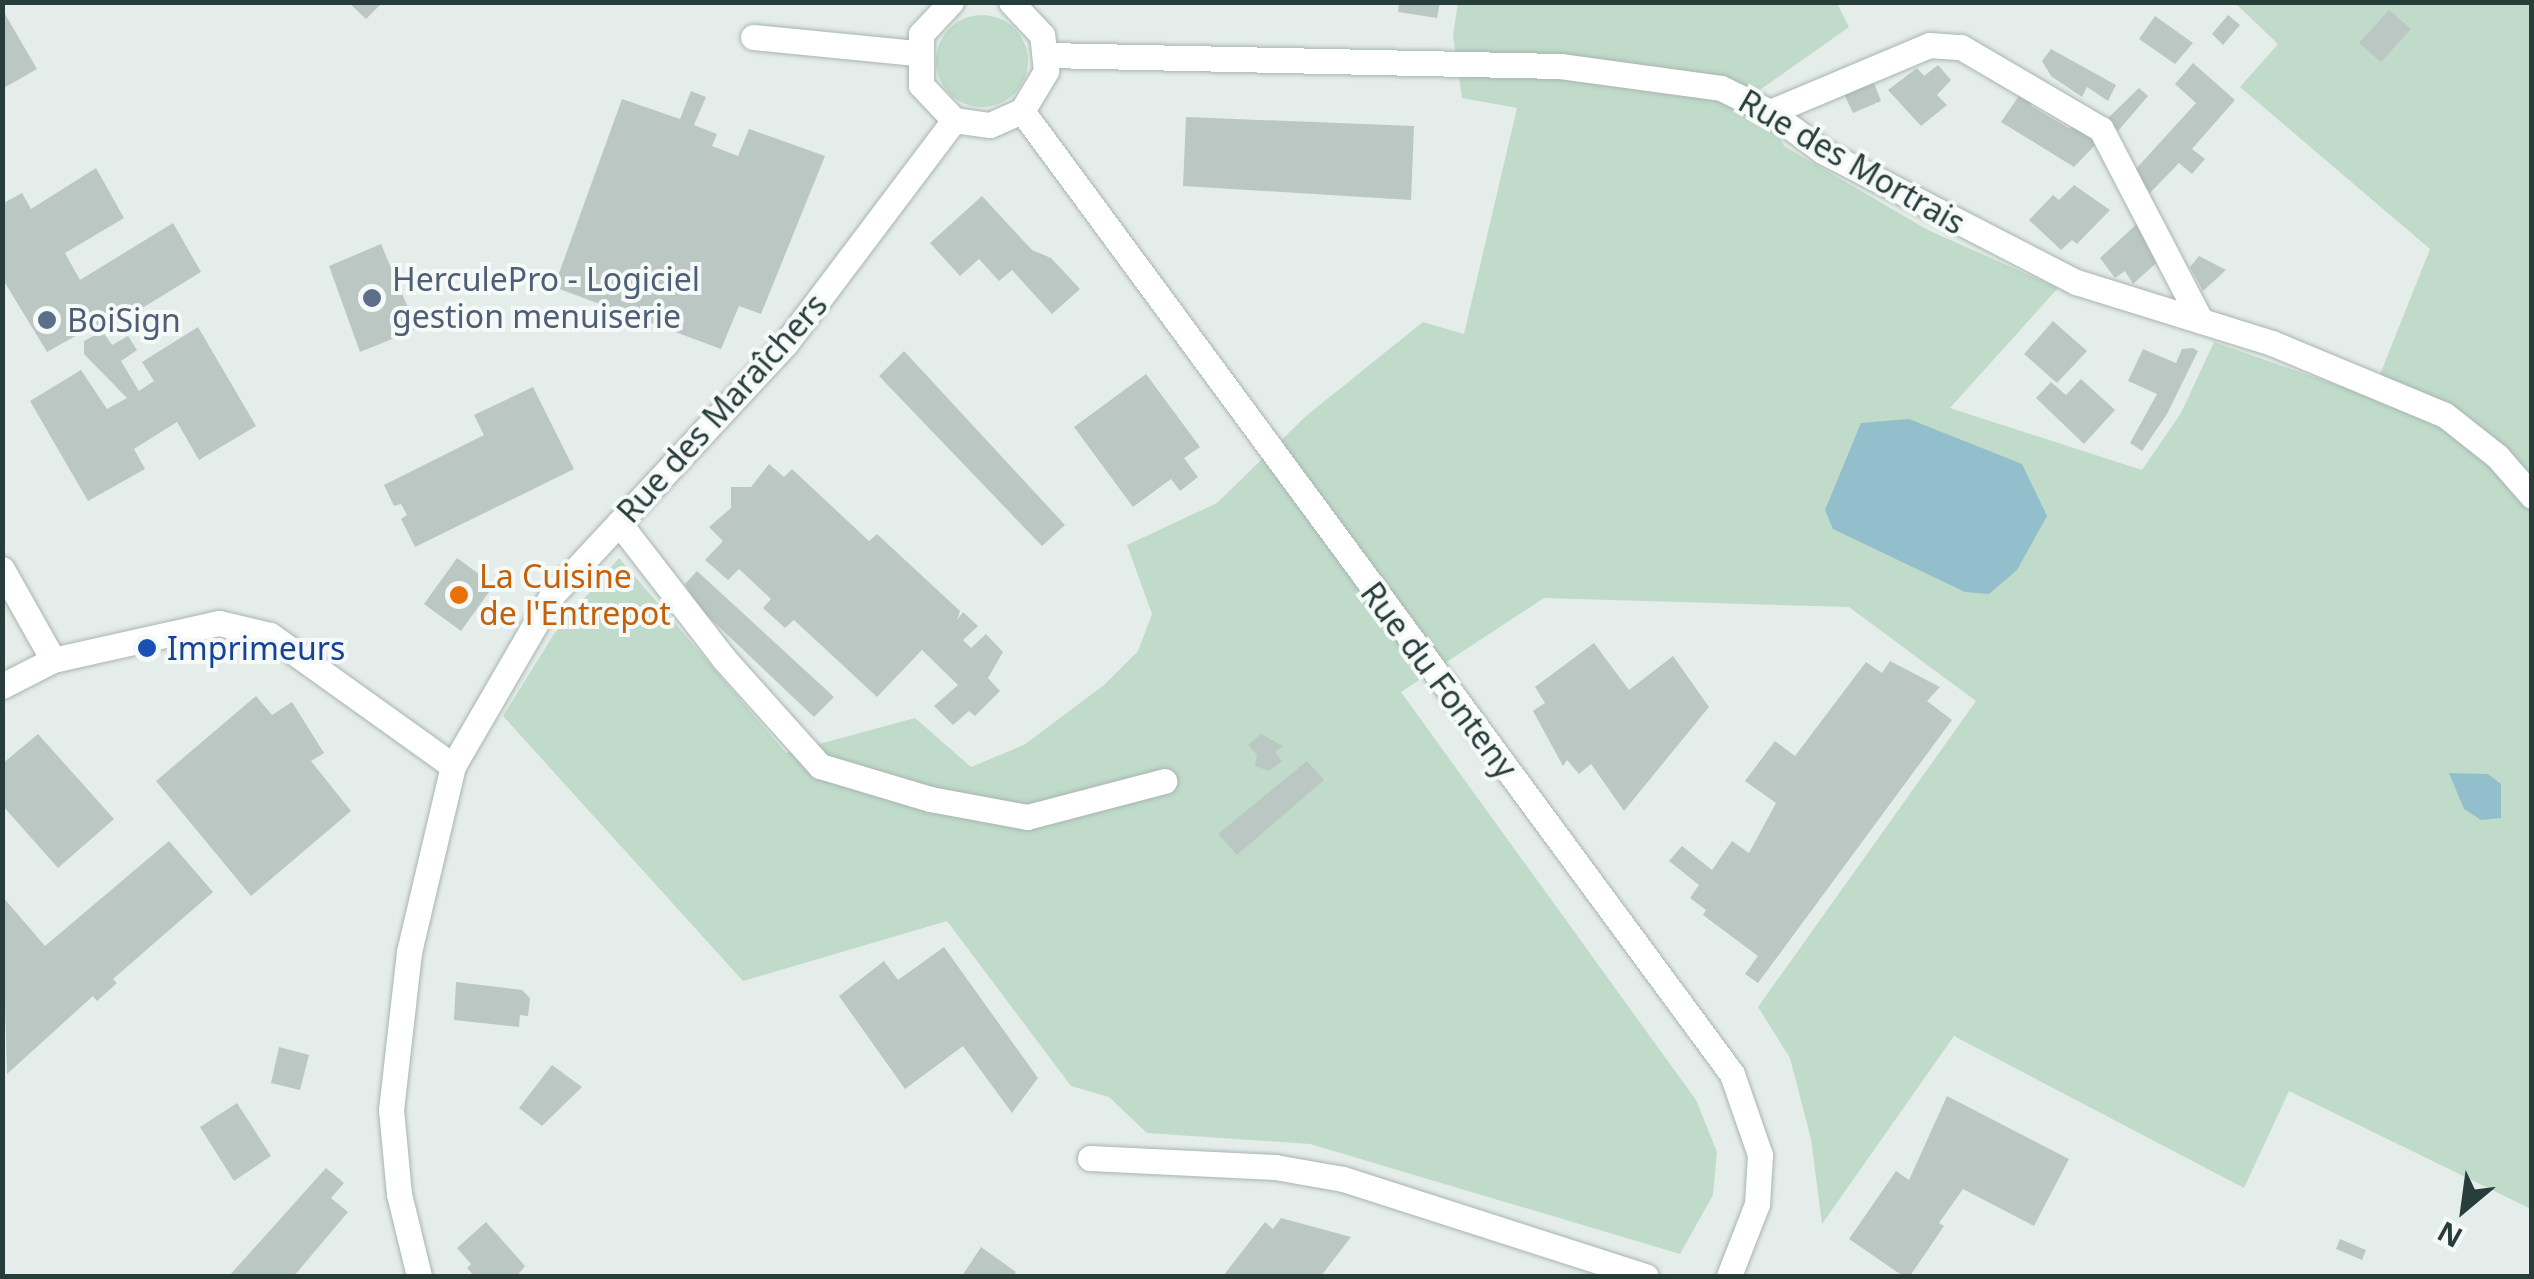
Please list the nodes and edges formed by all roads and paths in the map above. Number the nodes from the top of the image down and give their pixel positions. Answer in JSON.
{"nodes":[{"id":1,"x":1015,"y":3,"type":"edge"},
{"id":2,"x":943,"y":4,"type":"edge"},
{"id":3,"x":753,"y":37,"type":"dead end"},
{"id":4,"x":916,"y":53,"type":"junction"},
{"id":5,"x":1047,"y":55,"type":"junction"},
{"id":6,"x":1022,"y":111,"type":"junction"},
{"id":7,"x":1770,"y":112,"type":"junction"},
{"id":8,"x":954,"y":120,"type":"junction"},
{"id":9,"x":2200,"y":320,"type":"junction"},
{"id":10,"x":2532,"y":496,"type":"edge"},
{"id":11,"x":619,"y":523,"type":"junction"},
{"id":12,"x":2,"y":569,"type":"edge"},
{"id":13,"x":53,"y":660,"type":"junction"},
{"id":14,"x":2,"y":686,"type":"edge"},
{"id":15,"x":452,"y":766,"type":"junction"},
{"id":16,"x":1164,"y":781,"type":"dead end"},
{"id":17,"x":1090,"y":1158,"type":"dead end"},
{"id":18,"x":419,"y":1276,"type":"edge"},
{"id":19,"x":1646,"y":1276,"type":"edge"},
{"id":20,"x":1728,"y":1276,"type":"edge"}],
"edges":[{"from":1,"to":5,"type":"street"},
{"from":2,"to":4,"type":"street"},
{"from":3,"to":4,"type":"street"},
{"from":4,"to":8,"type":"street"},
{"from":5,"to":6,"type":"street"},
{"from":5,"to":7,"type":"street","name":"Rue des Mortrais"},
{"from":6,"to":8,"type":"street"},
{"from":6,"to":20,"type":"street","name":"Rue du Fonteny"},
{"from":7,"to":9,"type":"street","name":"Rue des Mortrais"},
{"from":7,"to":9,"type":"street"},
{"from":8,"to":11,"type":"street","name":"Rue des Maraîchers"},
{"from":9,"to":10,"type":"street","name":"Rue des Mortrais"},
{"from":11,"to":15,"type":"street","name":"Rue des Maraîchers"},
{"from":11,"to":16,"type":"street"},
{"from":12,"to":13,"type":"street"},
{"from":13,"to":14,"type":"street"},
{"from":13,"to":15,"type":"street"},
{"from":15,"to":18,"type":"street","name":"Rue des Maraîchers"},
{"from":17,"to":19,"type":"street"}]}
